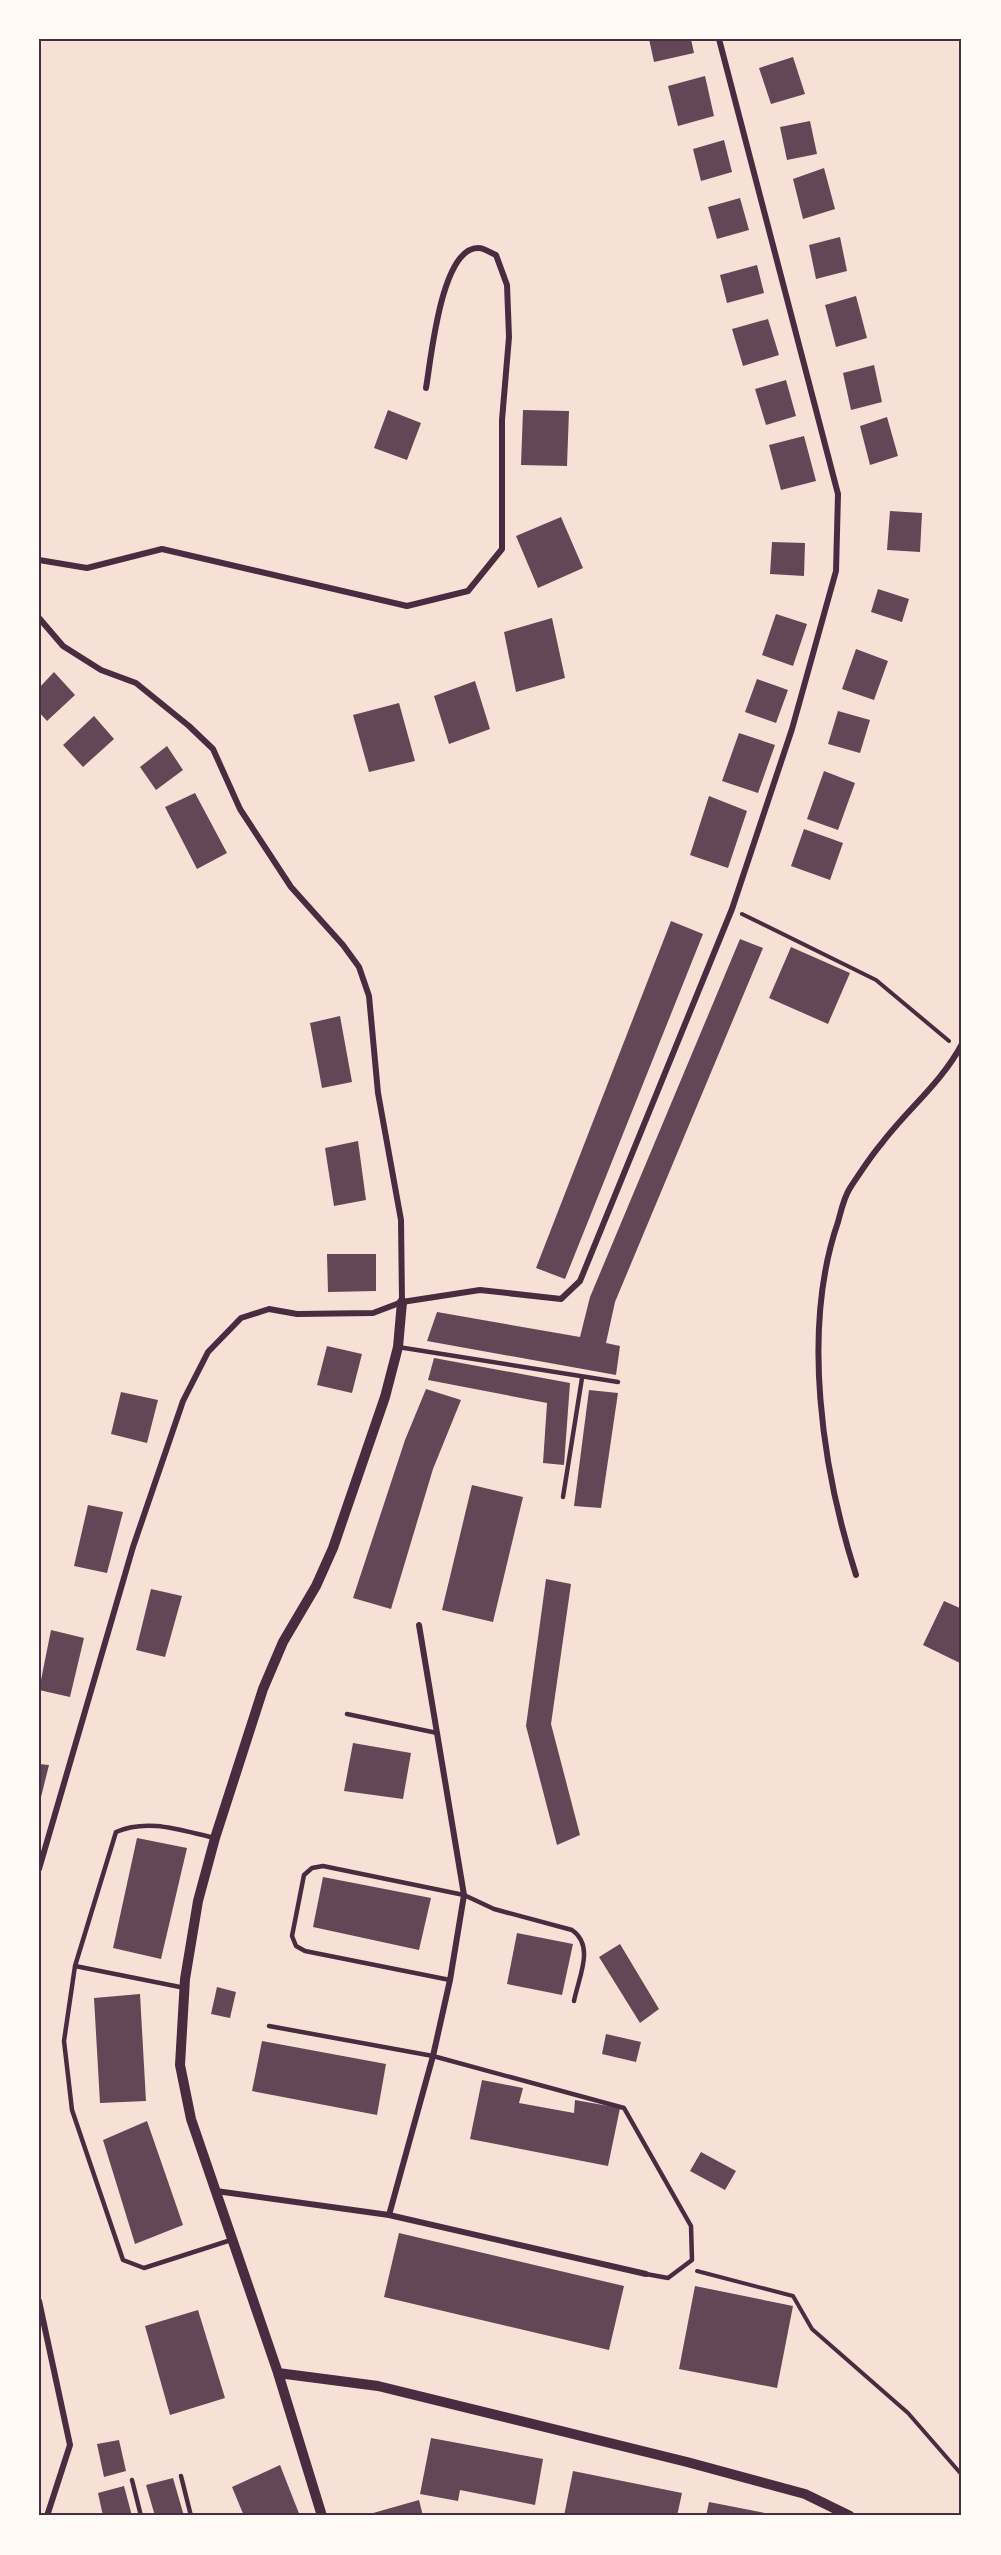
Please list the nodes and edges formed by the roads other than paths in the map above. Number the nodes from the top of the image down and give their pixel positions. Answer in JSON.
{"nodes":[{"id":1,"x":719,"y":39,"type":"edge"},
{"id":2,"x":426,"y":387,"type":"dead end"},
{"id":3,"x":39,"y":560,"type":"edge"},
{"id":4,"x":39,"y":618,"type":"edge"},
{"id":5,"x":960,"y":1047,"type":"edge"},
{"id":6,"x":402,"y":1302,"type":"junction"},
{"id":7,"x":398,"y":1347,"type":"junction"},
{"id":8,"x":582,"y":1378,"type":"junction"},
{"id":9,"x":618,"y":1383,"type":"dead end"},
{"id":10,"x":563,"y":1497,"type":"dead end"},
{"id":11,"x":856,"y":1575,"type":"dead end"},
{"id":12,"x":419,"y":1625,"type":"dead end"},
{"id":13,"x":347,"y":1714,"type":"dead end"},
{"id":14,"x":437,"y":1733,"type":"junction"},
{"id":15,"x":215,"y":1838,"type":"junction"},
{"id":16,"x":39,"y":1869,"type":"edge"},
{"id":17,"x":464,"y":1895,"type":"junction"},
{"id":18,"x":75,"y":1966,"type":"junction"},
{"id":19,"x":450,"y":1980,"type":"junction"},
{"id":20,"x":185,"y":1988,"type":"junction"},
{"id":21,"x":574,"y":2001,"type":"dead end"},
{"id":22,"x":269,"y":2026,"type":"dead end"},
{"id":23,"x":433,"y":2056,"type":"junction"},
{"id":24,"x":215,"y":2191,"type":"junction"},
{"id":25,"x":389,"y":2216,"type":"junction"},
{"id":26,"x":232,"y":2240,"type":"junction"},
{"id":27,"x":646,"y":2274,"type":"joint"},
{"id":28,"x":39,"y":2301,"type":"edge"},
{"id":29,"x":278,"y":2373,"type":"junction"},
{"id":30,"x":181,"y":2476,"type":"dead end"},
{"id":31,"x":132,"y":2480,"type":"dead end"},
{"id":32,"x":47,"y":2516,"type":"edge"},
{"id":33,"x":141,"y":2516,"type":"edge"},
{"id":34,"x":191,"y":2516,"type":"edge"},
{"id":35,"x":322,"y":2516,"type":"edge"},
{"id":36,"x":850,"y":2516,"type":"edge"}],
"edges":[{"from":1,"to":6,"type":"street"},
{"from":2,"to":3,"type":"street"},
{"from":4,"to":6,"type":"street"},
{"from":5,"to":11,"type":"street"},
{"from":6,"to":7,"type":"street"},
{"from":6,"to":16,"type":"street"},
{"from":7,"to":8,"type":"lane"},
{"from":7,"to":15,"type":"street"},
{"from":8,"to":9,"type":"lane"},
{"from":8,"to":10,"type":"lane"},
{"from":12,"to":14,"type":"street"},
{"from":13,"to":14,"type":"lane"},
{"from":14,"to":17,"type":"street"},
{"from":15,"to":18,"type":"lane"},
{"from":15,"to":20,"type":"street"},
{"from":17,"to":19,"type":"street"},
{"from":17,"to":19,"type":"lane"},
{"from":17,"to":21,"type":"lane"},
{"from":18,"to":20,"type":"lane"},
{"from":18,"to":26,"type":"lane"},
{"from":19,"to":23,"type":"street"},
{"from":20,"to":24,"type":"street"},
{"from":22,"to":23,"type":"lane"},
{"from":23,"to":25,"type":"street"},
{"from":23,"to":27,"type":"lane"},
{"from":24,"to":25,"type":"street"},
{"from":24,"to":26,"type":"street"},
{"from":25,"to":27,"type":"street"},
{"from":26,"to":29,"type":"street"},
{"from":28,"to":32,"type":"street"},
{"from":29,"to":35,"type":"street"},
{"from":29,"to":36,"type":"street"},
{"from":30,"to":34,"type":"lane"},
{"from":31,"to":33,"type":"lane"}]}
